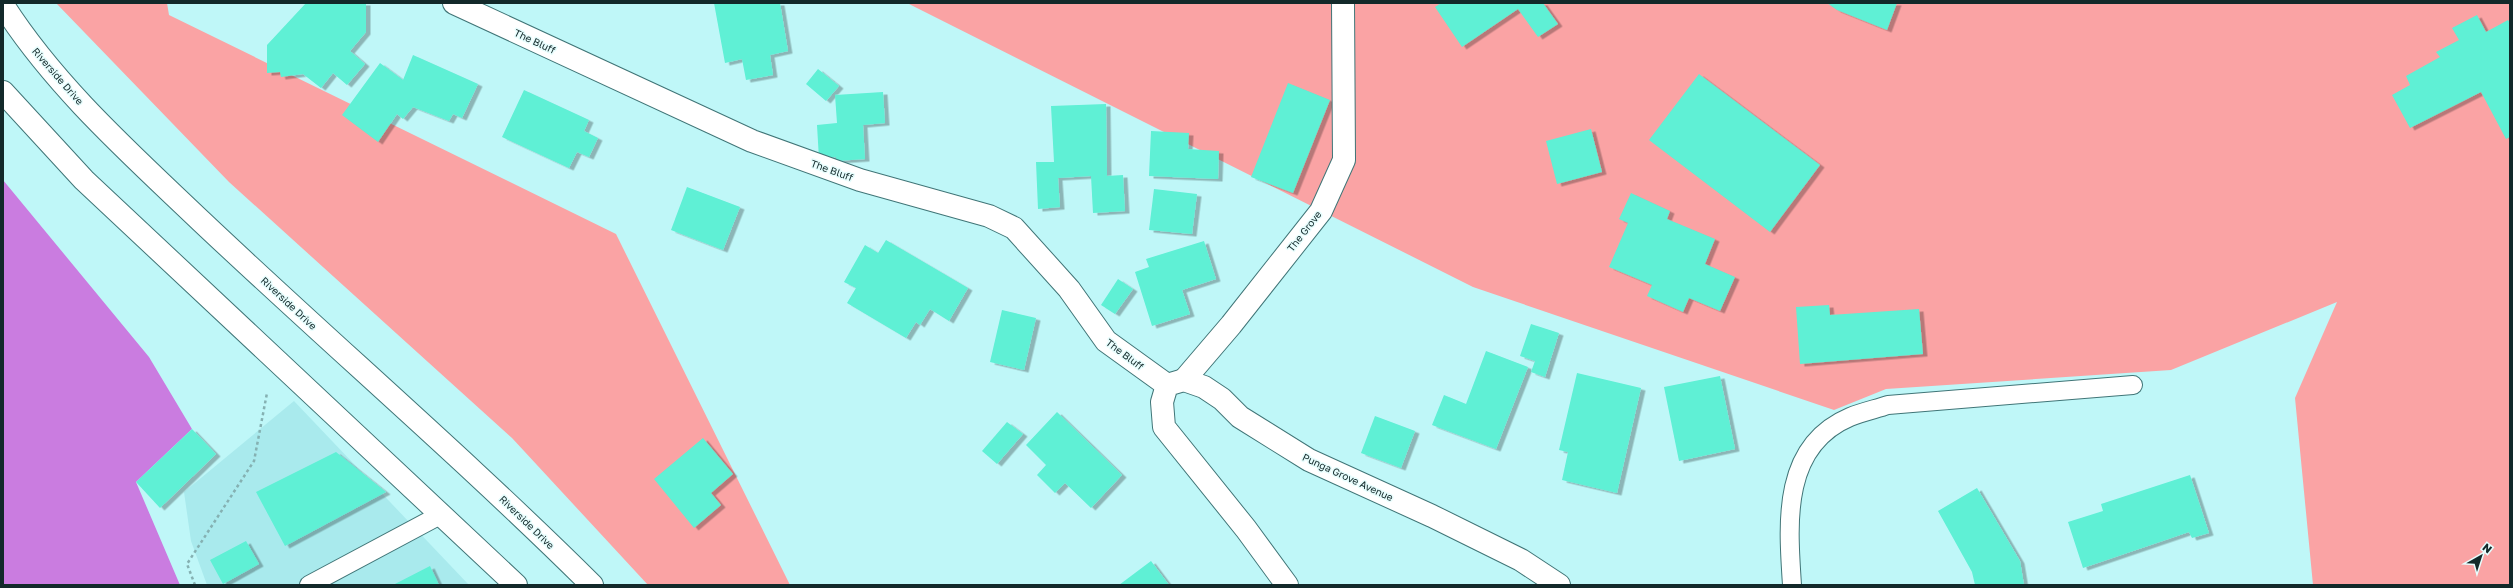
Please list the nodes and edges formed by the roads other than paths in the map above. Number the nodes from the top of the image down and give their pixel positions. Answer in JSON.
{"nodes":[{"id":1,"x":454,"y":3,"type":"edge"},
{"id":2,"x":1343,"y":3,"type":"edge"},
{"id":3,"x":3,"y":5,"type":"edge"},
{"id":4,"x":3,"y":92,"type":"edge"},
{"id":5,"x":1176,"y":382,"type":"junction"},
{"id":6,"x":2132,"y":385,"type":"dead end"},
{"id":7,"x":442,"y":514,"type":"junction"},
{"id":8,"x":309,"y":585,"type":"edge"},
{"id":9,"x":516,"y":585,"type":"edge"},
{"id":10,"x":592,"y":585,"type":"edge"},
{"id":11,"x":1287,"y":585,"type":"edge"},
{"id":12,"x":1558,"y":585,"type":"edge"},
{"id":13,"x":1792,"y":585,"type":"edge"}],
"edges":[{"from":1,"to":5,"type":"street","name":"The Bluff"},
{"from":2,"to":5,"type":"street","name":"The Grove"},
{"from":3,"to":10,"type":"street","name":"Riverside Drive"},
{"from":4,"to":7,"type":"street"},
{"from":5,"to":11,"type":"street"},
{"from":5,"to":12,"type":"street","name":"Punga Grove Avenue"},
{"from":6,"to":13,"type":"lane"},
{"from":7,"to":8,"type":"lane"},
{"from":7,"to":9,"type":"street"}]}
